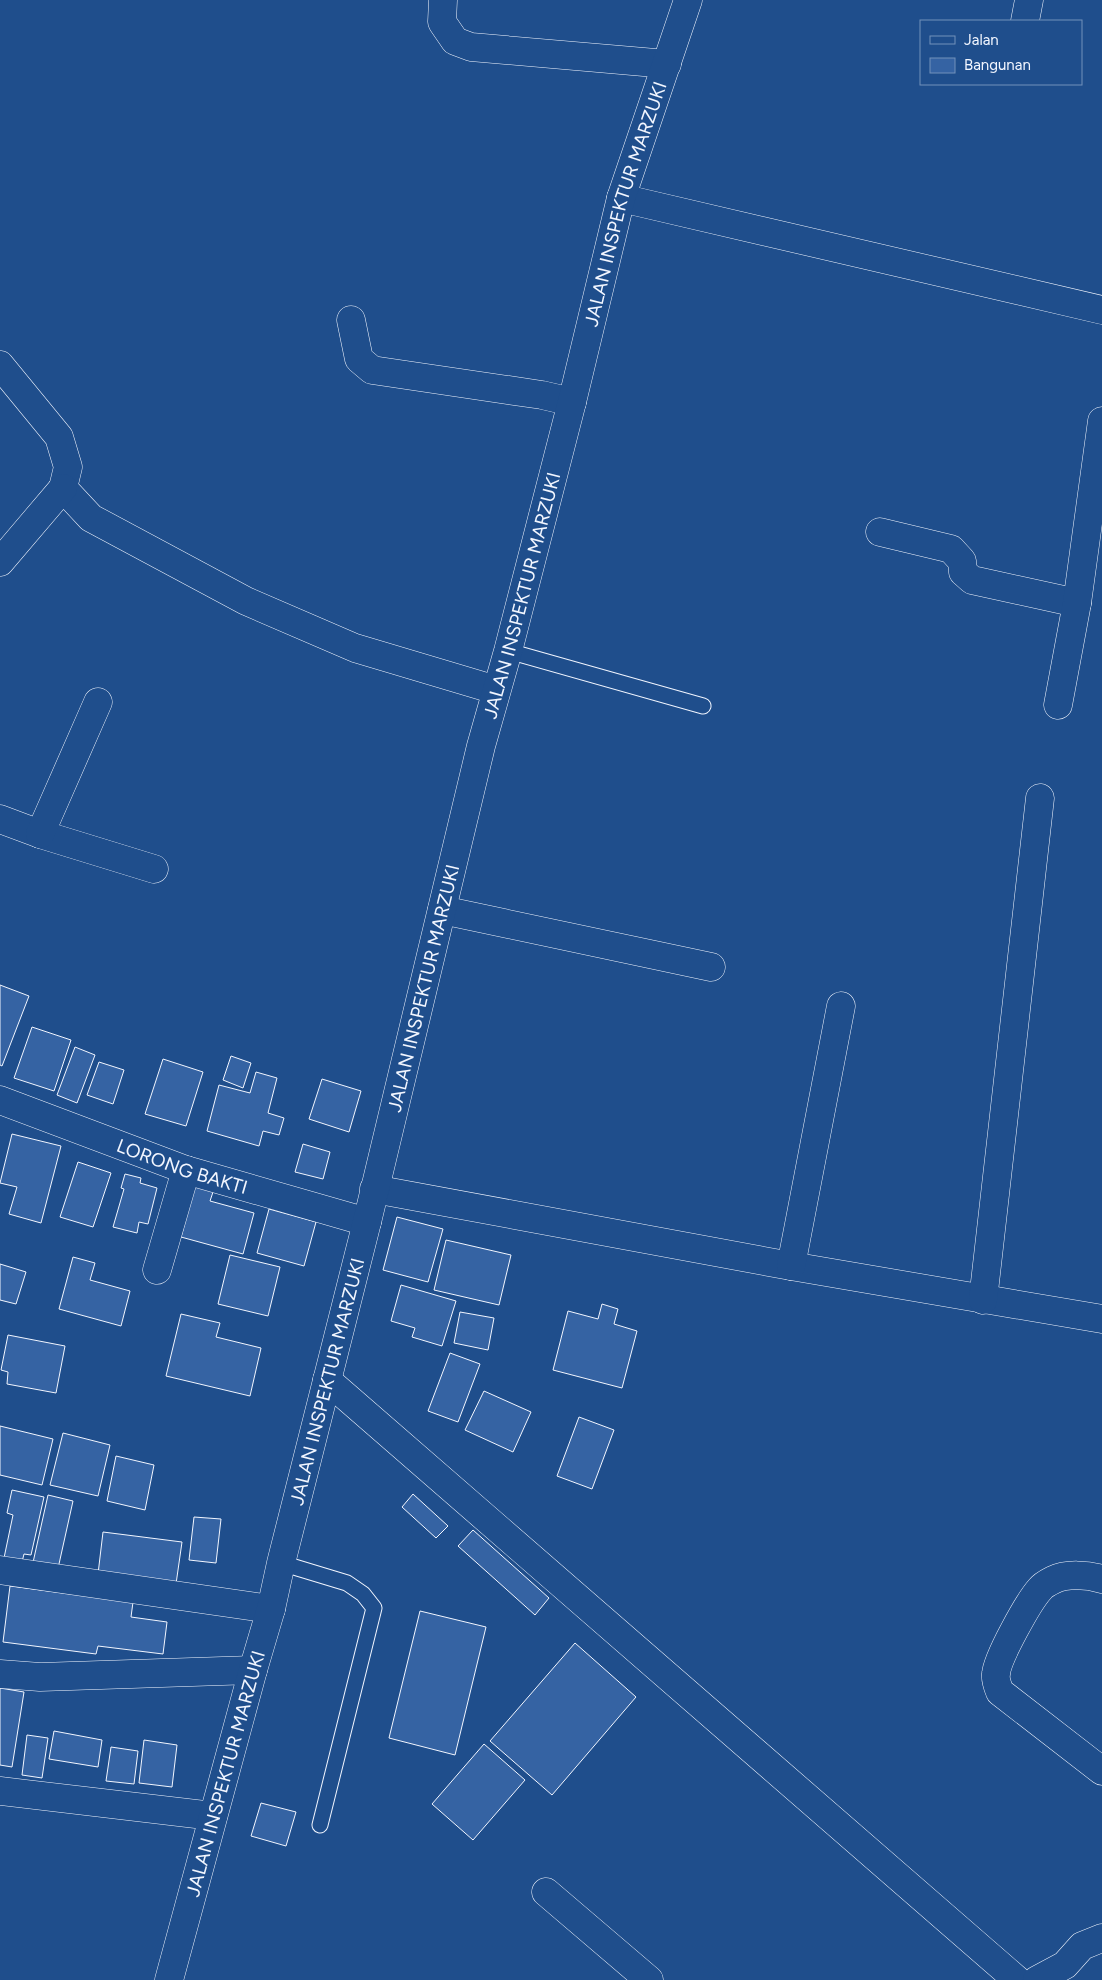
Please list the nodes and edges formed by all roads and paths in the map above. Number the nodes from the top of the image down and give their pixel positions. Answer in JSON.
{"nodes":[{"id":1,"x":443,"y":0,"type":"edge"},
{"id":2,"x":688,"y":0,"type":"edge"},
{"id":3,"x":1029,"y":0,"type":"edge"},
{"id":4,"x":1025,"y":20,"type":"edge"},
{"id":5,"x":667,"y":64,"type":"junction"},
{"id":6,"x":621,"y":198,"type":"junction"},
{"id":7,"x":1102,"y":310,"type":"edge"},
{"id":8,"x":351,"y":320,"type":"dead end"},
{"id":9,"x":0,"y":365,"type":"edge"},
{"id":10,"x":572,"y":402,"type":"junction"},
{"id":11,"x":1102,"y":421,"type":"edge"},
{"id":12,"x":63,"y":488,"type":"junction"},
{"id":13,"x":880,"y":532,"type":"dead end"},
{"id":14,"x":0,"y":562,"type":"edge"},
{"id":15,"x":1077,"y":603,"type":"junction"},
{"id":16,"x":508,"y":651,"type":"junction"},
{"id":17,"x":496,"y":690,"type":"junction"},
{"id":18,"x":98,"y":702,"type":"dead end"},
{"id":19,"x":1058,"y":705,"type":"dead end"},
{"id":20,"x":702,"y":706,"type":"dead end"},
{"id":21,"x":1040,"y":798,"type":"dead end"},
{"id":22,"x":0,"y":819,"type":"edge"},
{"id":23,"x":40,"y":834,"type":"junction"},
{"id":24,"x":154,"y":869,"type":"dead end"},
{"id":25,"x":442,"y":910,"type":"junction"},
{"id":26,"x":711,"y":967,"type":"dead end"},
{"id":27,"x":841,"y":1006,"type":"dead end"},
{"id":28,"x":2,"y":1107,"type":"edge"},
{"id":29,"x":186,"y":1170,"type":"junction"},
{"id":30,"x":374,"y":1189,"type":"junction"},
{"id":31,"x":367,"y":1222,"type":"junction"},
{"id":32,"x":791,"y":1266,"type":"junction"},
{"id":33,"x":157,"y":1270,"type":"dead end"},
{"id":34,"x":983,"y":1300,"type":"junction"},
{"id":35,"x":1102,"y":1319,"type":"edge"},
{"id":36,"x":327,"y":1380,"type":"junction"},
{"id":37,"x":280,"y":1563,"type":"junction"},
{"id":38,"x":0,"y":1570,"type":"edge"},
{"id":39,"x":1102,"y":1579,"type":"edge"},
{"id":40,"x":271,"y":1609,"type":"junction"},
{"id":41,"x":253,"y":1670,"type":"junction"},
{"id":42,"x":0,"y":1674,"type":"edge"},
{"id":43,"x":1102,"y":1771,"type":"edge"},
{"id":44,"x":0,"y":1791,"type":"edge"},
{"id":45,"x":213,"y":1816,"type":"junction"},
{"id":46,"x":320,"y":1825,"type":"dead end"},
{"id":47,"x":546,"y":1892,"type":"dead end"},
{"id":48,"x":1102,"y":1938,"type":"edge"},
{"id":49,"x":169,"y":1980,"type":"edge"},
{"id":50,"x":650,"y":1980,"type":"edge"},
{"id":51,"x":1017,"y":1980,"type":"edge"},
{"id":52,"x":1037,"y":1980,"type":"edge"}],
"edges":[{"from":1,"to":5,"type":"street"},
{"from":2,"to":5,"type":"street","name":"JALAN INSPEKTUR MARZUKI"},
{"from":3,"to":4,"type":"street"},
{"from":5,"to":6,"type":"street","name":"JALAN INSPEKTUR MARZUKI"},
{"from":6,"to":7,"type":"street"},
{"from":6,"to":10,"type":"street","name":"JALAN INSPEKTUR MARZUKI"},
{"from":8,"to":10,"type":"street"},
{"from":9,"to":12,"type":"street"},
{"from":10,"to":16,"type":"street","name":"JALAN INSPEKTUR MARZUKI"},
{"from":11,"to":15,"type":"street"},
{"from":12,"to":14,"type":"street"},
{"from":12,"to":17,"type":"street"},
{"from":13,"to":15,"type":"street"},
{"from":15,"to":19,"type":"street"},
{"from":16,"to":17,"type":"street","name":"JALAN INSPEKTUR MARZUKI"},
{"from":16,"to":20,"type":"lane"},
{"from":17,"to":25,"type":"street","name":"JALAN INSPEKTUR MARZUKI"},
{"from":18,"to":23,"type":"street"},
{"from":21,"to":34,"type":"street"},
{"from":22,"to":23,"type":"street"},
{"from":23,"to":24,"type":"street"},
{"from":25,"to":26,"type":"street"},
{"from":25,"to":30,"type":"street","name":"JALAN INSPEKTUR MARZUKI"},
{"from":27,"to":32,"type":"street"},
{"from":28,"to":29,"type":"street","name":"LORONG BAKTI"},
{"from":29,"to":31,"type":"street","name":"LORONG BAKTI"},
{"from":29,"to":33,"type":"street"},
{"from":30,"to":31,"type":"street","name":"JALAN INSPEKTUR MARZUKI"},
{"from":30,"to":32,"type":"street"},
{"from":31,"to":36,"type":"street","name":"JALAN INSPEKTUR MARZUKI"},
{"from":32,"to":34,"type":"street"},
{"from":34,"to":35,"type":"street"},
{"from":36,"to":37,"type":"street","name":"JALAN INSPEKTUR MARZUKI"},
{"from":36,"to":51,"type":"street"},
{"from":37,"to":40,"type":"street","name":"JALAN INSPEKTUR MARZUKI"},
{"from":37,"to":46,"type":"lane"},
{"from":38,"to":40,"type":"street"},
{"from":39,"to":43,"type":"street"},
{"from":40,"to":41,"type":"street","name":"JALAN INSPEKTUR MARZUKI"},
{"from":41,"to":42,"type":"street"},
{"from":41,"to":45,"type":"street","name":"JALAN INSPEKTUR MARZUKI"},
{"from":44,"to":45,"type":"street"},
{"from":45,"to":49,"type":"street","name":"JALAN INSPEKTUR MARZUKI"},
{"from":47,"to":50,"type":"street"},
{"from":48,"to":52,"type":"street"}]}
